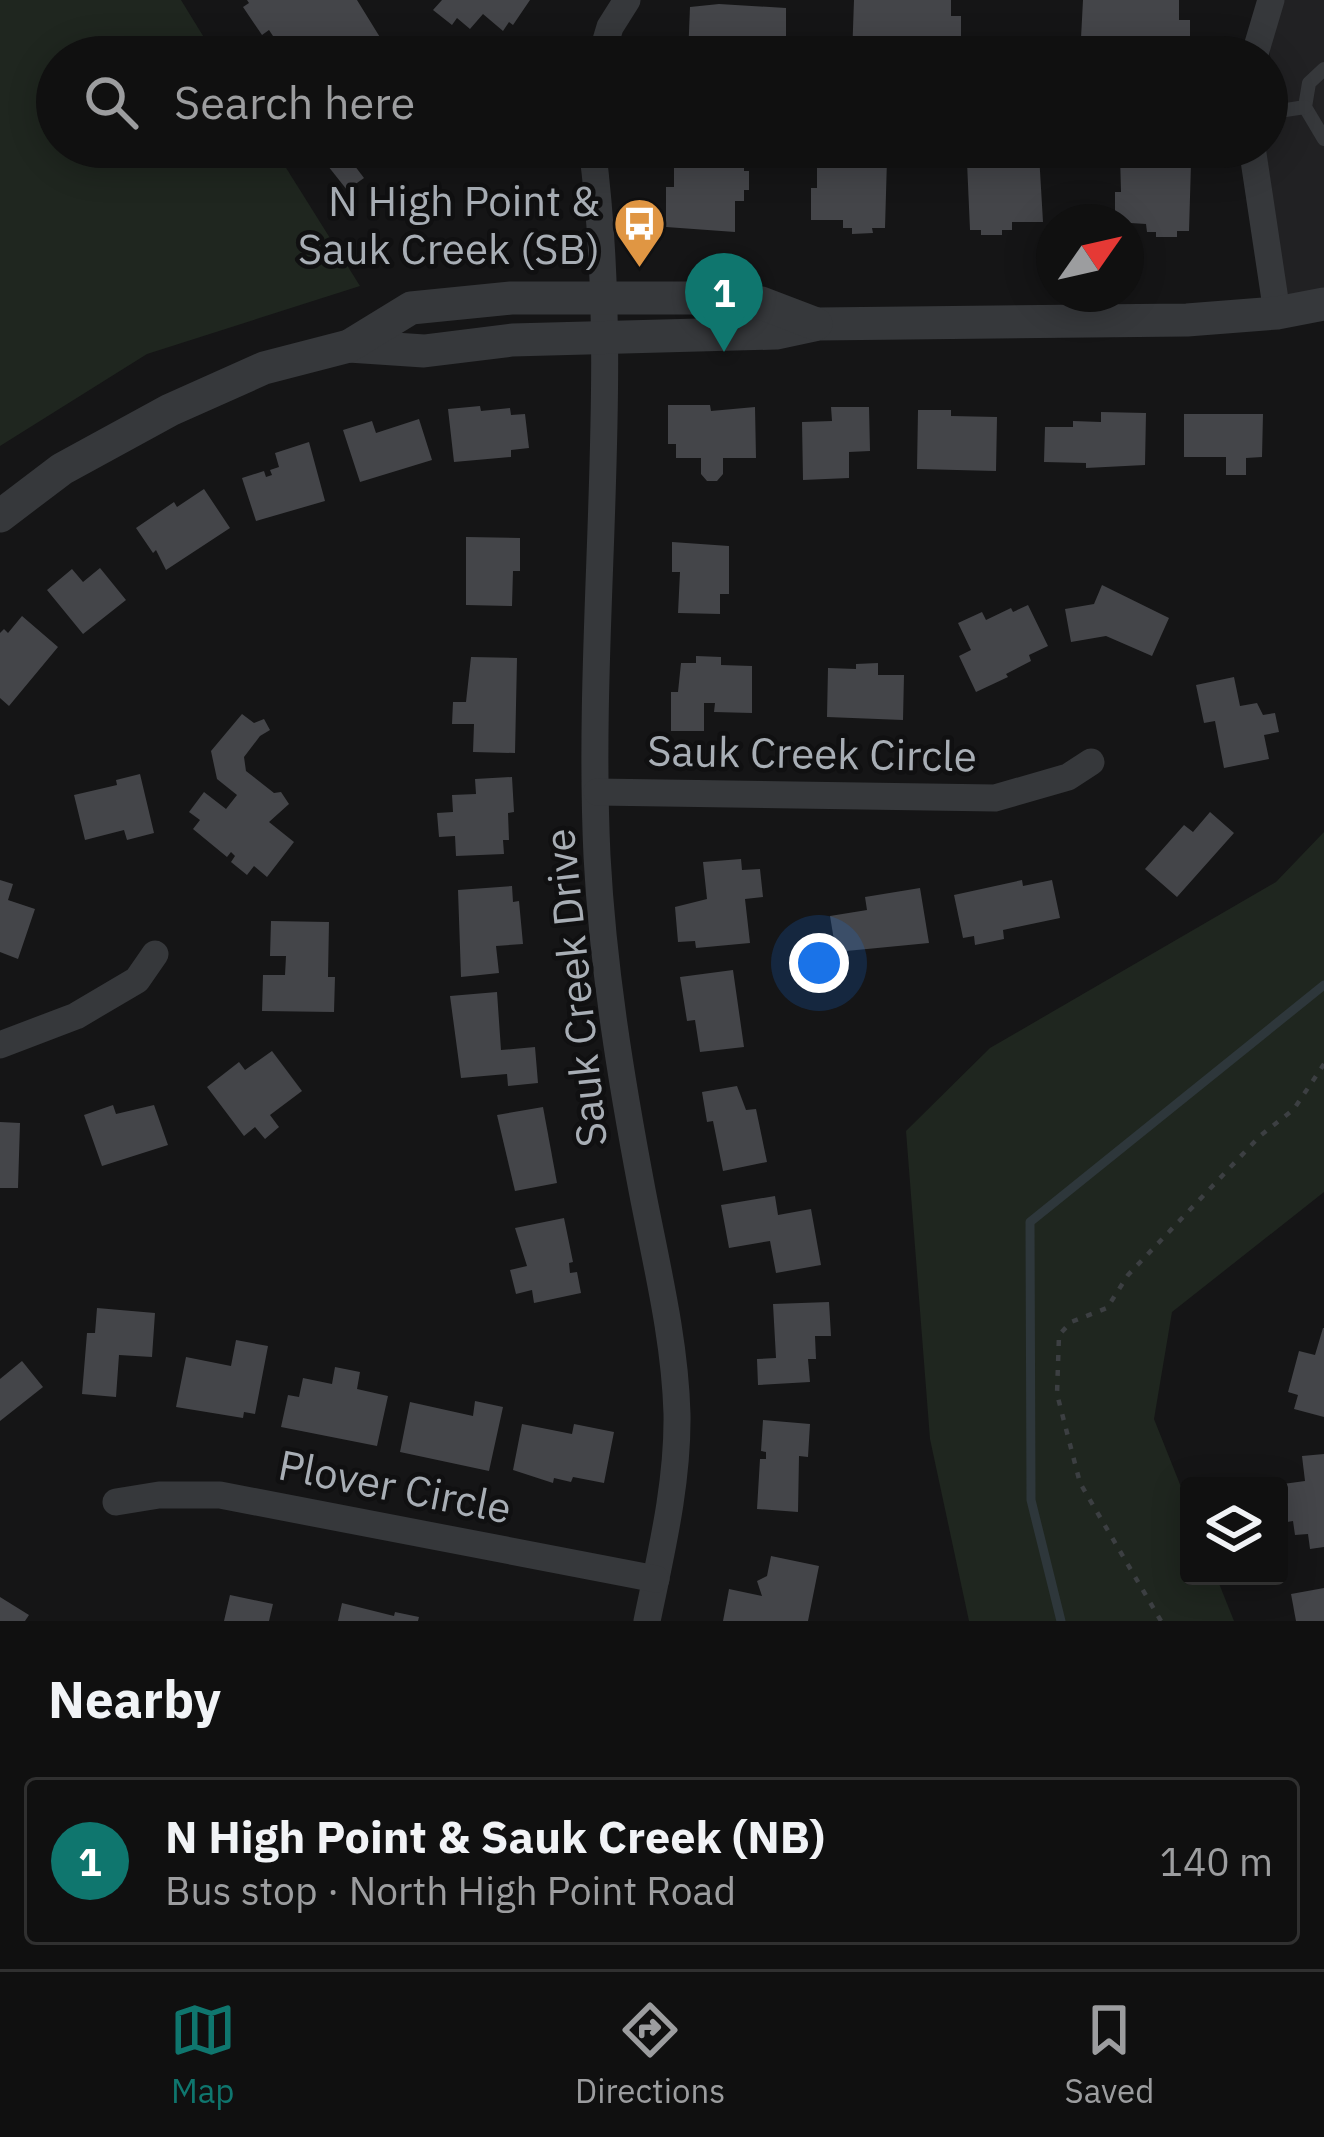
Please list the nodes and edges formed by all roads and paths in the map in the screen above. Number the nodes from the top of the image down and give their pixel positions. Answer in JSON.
{"nodes":[{"id":1,"x":627,"y":0,"type":"edge"},
{"id":2,"x":1270,"y":0,"type":"edge"},
{"id":3,"x":607,"y":36,"type":"edge"},
{"id":4,"x":1260,"y":36,"type":"edge"},
{"id":5,"x":1324,"y":69,"type":"edge"},
{"id":6,"x":1306,"y":107,"type":"junction"},
{"id":7,"x":1288,"y":110,"type":"edge"},
{"id":8,"x":1324,"y":140,"type":"edge"},
{"id":9,"x":594,"y":168,"type":"edge"},
{"id":10,"x":1255,"y":168,"type":"edge"},
{"id":11,"x":603,"y":296,"type":"junction"},
{"id":12,"x":1324,"y":304,"type":"edge"},
{"id":13,"x":1277,"y":313,"type":"junction"},
{"id":14,"x":818,"y":324,"type":"junction"},
{"id":15,"x":602,"y":339,"type":"junction"},
{"id":16,"x":349,"y":346,"type":"junction"},
{"id":17,"x":0,"y":516,"type":"edge"},
{"id":18,"x":1091,"y":762,"type":"dead end"},
{"id":19,"x":597,"y":792,"type":"junction"},
{"id":20,"x":155,"y":954,"type":"dead end"},
{"id":21,"x":0,"y":1045,"type":"edge"},
{"id":22,"x":1324,"y":1064,"type":"edge"},
{"id":23,"x":116,"y":1502,"type":"dead end"},
{"id":24,"x":656,"y":1580,"type":"junction"},
{"id":25,"x":647,"y":1621,"type":"edge"},
{"id":26,"x":1161,"y":1621,"type":"edge"}],
"edges":[{"from":1,"to":3,"type":"street"},
{"from":2,"to":4,"type":"street"},
{"from":5,"to":6,"type":"lane"},
{"from":6,"to":7,"type":"lane"},
{"from":6,"to":8,"type":"lane"},
{"from":9,"to":11,"type":"street","name":"Sauk Creek Drive"},
{"from":10,"to":13,"type":"street"},
{"from":11,"to":14,"type":"street"},
{"from":11,"to":15,"type":"street","name":"Sauk Creek Drive"},
{"from":11,"to":16,"type":"street"},
{"from":12,"to":13,"type":"street"},
{"from":13,"to":14,"type":"street"},
{"from":14,"to":15,"type":"street"},
{"from":15,"to":16,"type":"street"},
{"from":15,"to":19,"type":"street","name":"Sauk Creek Drive"},
{"from":16,"to":17,"type":"street"},
{"from":18,"to":19,"type":"street","name":"Sauk Creek Circle"},
{"from":19,"to":24,"type":"street","name":"Sauk Creek Drive"},
{"from":20,"to":21,"type":"street"},
{"from":22,"to":26,"type":"path"},
{"from":23,"to":24,"type":"street","name":"Plover Circle"},
{"from":24,"to":25,"type":"street","name":"Sauk Creek Drive"}]}
